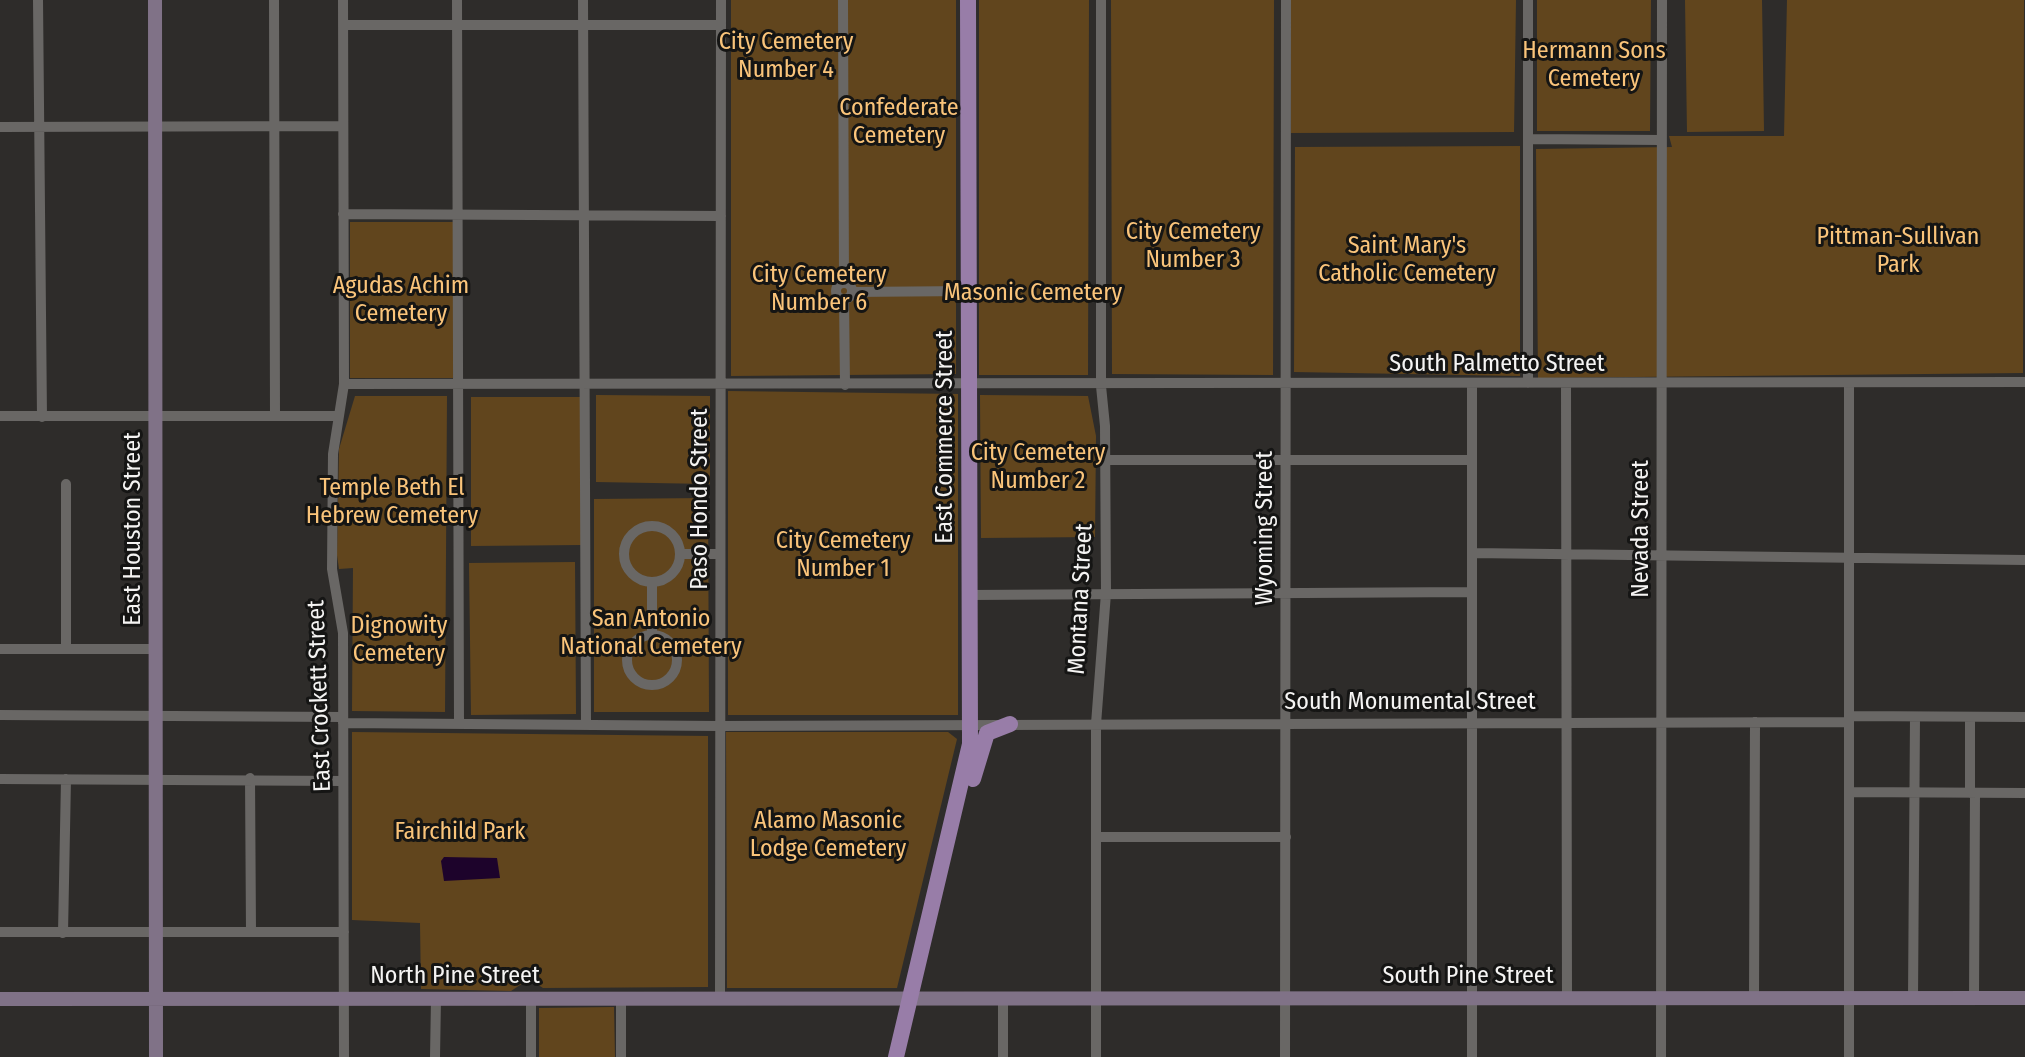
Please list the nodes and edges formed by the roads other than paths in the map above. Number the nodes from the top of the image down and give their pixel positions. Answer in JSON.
{"nodes":[{"id":1,"x":38,"y":0,"type":"edge"},
{"id":2,"x":155,"y":0,"type":"edge"},
{"id":3,"x":274,"y":0,"type":"edge"},
{"id":4,"x":343,"y":0,"type":"edge"},
{"id":5,"x":457,"y":0,"type":"edge"},
{"id":6,"x":583,"y":0,"type":"edge"},
{"id":7,"x":721,"y":0,"type":"edge"},
{"id":8,"x":843,"y":0,"type":"edge"},
{"id":9,"x":968,"y":0,"type":"edge"},
{"id":10,"x":1101,"y":0,"type":"edge"},
{"id":11,"x":1286,"y":0,"type":"edge"},
{"id":12,"x":1528,"y":0,"type":"edge"},
{"id":13,"x":1662,"y":0,"type":"edge"},
{"id":14,"x":343,"y":25,"type":"junction"},
{"id":15,"x":457,"y":25,"type":"junction"},
{"id":16,"x":583,"y":25,"type":"junction"},
{"id":17,"x":721,"y":25,"type":"junction"},
{"id":18,"x":154,"y":125,"type":"junction"},
{"id":19,"x":38,"y":126,"type":"junction"},
{"id":20,"x":275,"y":126,"type":"junction"},
{"id":21,"x":343,"y":126,"type":"junction"},
{"id":22,"x":0,"y":127,"type":"edge"},
{"id":23,"x":1528,"y":139,"type":"junction"},
{"id":24,"x":1661,"y":140,"type":"junction"},
{"id":25,"x":343,"y":214,"type":"junction"},
{"id":26,"x":458,"y":216,"type":"junction"},
{"id":27,"x":584,"y":216,"type":"junction"},
{"id":28,"x":721,"y":216,"type":"junction"},
{"id":29,"x":847,"y":291,"type":"junction"},
{"id":30,"x":969,"y":291,"type":"junction"},
{"id":31,"x":2025,"y":382,"type":"edge"},
{"id":32,"x":585,"y":383,"type":"junction"},
{"id":33,"x":1472,"y":383,"type":"junction"},
{"id":34,"x":1528,"y":383,"type":"junction"},
{"id":35,"x":1566,"y":383,"type":"junction"},
{"id":36,"x":1661,"y":383,"type":"junction"},
{"id":37,"x":1849,"y":383,"type":"junction"},
{"id":38,"x":344,"y":384,"type":"junction"},
{"id":39,"x":459,"y":384,"type":"junction"},
{"id":40,"x":721,"y":384,"type":"junction"},
{"id":41,"x":845,"y":385,"type":"junction"},
{"id":42,"x":969,"y":385,"type":"junction"},
{"id":43,"x":1101,"y":386,"type":"junction"},
{"id":44,"x":1284,"y":386,"type":"junction"},
{"id":45,"x":275,"y":415,"type":"junction"},
{"id":46,"x":0,"y":416,"type":"edge"},
{"id":47,"x":155,"y":416,"type":"junction"},
{"id":48,"x":339,"y":416,"type":"junction"},
{"id":49,"x":42,"y":417,"type":"junction"},
{"id":50,"x":1106,"y":460,"type":"junction"},
{"id":51,"x":1472,"y":460,"type":"junction"},
{"id":52,"x":1285,"y":461,"type":"junction"},
{"id":53,"x":66,"y":484,"type":"dead end"},
{"id":54,"x":1472,"y":553,"type":"junction"},
{"id":55,"x":1566,"y":553,"type":"junction"},
{"id":56,"x":681,"y":554,"type":"junction"},
{"id":57,"x":720,"y":554,"type":"junction"},
{"id":58,"x":1662,"y":556,"type":"junction"},
{"id":59,"x":1849,"y":559,"type":"junction"},
{"id":60,"x":2025,"y":560,"type":"edge"},
{"id":61,"x":652,"y":583,"type":"junction"},
{"id":62,"x":1285,"y":592,"type":"junction"},
{"id":63,"x":1472,"y":592,"type":"junction"},
{"id":64,"x":1106,"y":593,"type":"junction"},
{"id":65,"x":969,"y":595,"type":"junction"},
{"id":66,"x":652,"y":634,"type":"junction"},
{"id":67,"x":66,"y":648,"type":"junction"},
{"id":68,"x":0,"y":649,"type":"edge"},
{"id":69,"x":156,"y":649,"type":"junction"},
{"id":70,"x":157,"y":714,"type":"junction"},
{"id":71,"x":0,"y":715,"type":"edge"},
{"id":72,"x":1915,"y":717,"type":"junction"},
{"id":73,"x":1970,"y":717,"type":"junction"},
{"id":74,"x":2025,"y":717,"type":"edge"},
{"id":75,"x":1849,"y":719,"type":"junction"},
{"id":76,"x":343,"y":720,"type":"junction"},
{"id":77,"x":459,"y":722,"type":"junction"},
{"id":78,"x":1285,"y":722,"type":"junction"},
{"id":79,"x":1472,"y":722,"type":"junction"},
{"id":80,"x":1567,"y":722,"type":"junction"},
{"id":81,"x":1661,"y":722,"type":"junction"},
{"id":82,"x":1755,"y":722,"type":"junction"},
{"id":83,"x":586,"y":723,"type":"junction"},
{"id":84,"x":970,"y":724,"type":"junction"},
{"id":85,"x":1010,"y":724,"type":"junction"},
{"id":86,"x":1096,"y":724,"type":"junction"},
{"id":87,"x":719,"y":726,"type":"junction"},
{"id":88,"x":250,"y":778,"type":"junction"},
{"id":89,"x":0,"y":779,"type":"edge"},
{"id":90,"x":66,"y":779,"type":"junction"},
{"id":91,"x":158,"y":779,"type":"junction"},
{"id":92,"x":343,"y":781,"type":"junction"},
{"id":93,"x":1849,"y":792,"type":"junction"},
{"id":94,"x":1914,"y":793,"type":"junction"},
{"id":95,"x":1972,"y":793,"type":"junction"},
{"id":96,"x":2025,"y":793,"type":"edge"},
{"id":97,"x":1097,"y":837,"type":"junction"},
{"id":98,"x":1286,"y":837,"type":"junction"},
{"id":99,"x":941,"y":871,"type":"junction"},
{"id":100,"x":0,"y":932,"type":"edge"},
{"id":101,"x":251,"y":932,"type":"junction"},
{"id":102,"x":344,"y":932,"type":"junction"},
{"id":103,"x":63,"y":933,"type":"junction"},
{"id":104,"x":157,"y":934,"type":"junction"},
{"id":105,"x":157,"y":998,"type":"junction"},
{"id":106,"x":343,"y":998,"type":"junction"},
{"id":107,"x":436,"y":998,"type":"junction"},
{"id":108,"x":531,"y":998,"type":"junction"},
{"id":109,"x":621,"y":998,"type":"junction"},
{"id":110,"x":1003,"y":998,"type":"junction"},
{"id":111,"x":1096,"y":998,"type":"junction"},
{"id":112,"x":1285,"y":998,"type":"junction"},
{"id":113,"x":1472,"y":998,"type":"junction"},
{"id":114,"x":1567,"y":998,"type":"junction"},
{"id":115,"x":1661,"y":998,"type":"junction"},
{"id":116,"x":1754,"y":998,"type":"junction"},
{"id":117,"x":1849,"y":998,"type":"junction"},
{"id":118,"x":1913,"y":998,"type":"junction"},
{"id":119,"x":1974,"y":998,"type":"junction"},
{"id":120,"x":2025,"y":998,"type":"edge"},
{"id":121,"x":0,"y":999,"type":"edge"},
{"id":122,"x":720,"y":999,"type":"junction"},
{"id":123,"x":910,"y":999,"type":"junction"},
{"id":124,"x":156,"y":1057,"type":"edge"},
{"id":125,"x":344,"y":1057,"type":"edge"},
{"id":126,"x":435,"y":1057,"type":"edge"},
{"id":127,"x":531,"y":1057,"type":"edge"},
{"id":128,"x":621,"y":1057,"type":"edge"},
{"id":129,"x":896,"y":1057,"type":"edge"},
{"id":130,"x":1003,"y":1057,"type":"edge"},
{"id":131,"x":1096,"y":1057,"type":"edge"},
{"id":132,"x":1285,"y":1057,"type":"edge"},
{"id":133,"x":1472,"y":1057,"type":"edge"},
{"id":134,"x":1661,"y":1057,"type":"edge"},
{"id":135,"x":1849,"y":1057,"type":"edge"}],
"edges":[{"from":1,"to":19,"type":"street"},
{"from":2,"to":18,"type":"street","name":"East Houston Street"},
{"from":3,"to":20,"type":"street"},
{"from":4,"to":14,"type":"street","name":"East Crockett Street"},
{"from":5,"to":15,"type":"street"},
{"from":6,"to":16,"type":"street"},
{"from":7,"to":17,"type":"street","name":"Paso Hondo Street"},
{"from":8,"to":29,"type":"street"},
{"from":9,"to":30,"type":"main road","name":"East Commerce Street"},
{"from":10,"to":43,"type":"street","name":"Montana Street"},
{"from":11,"to":44,"type":"street","name":"Wyoming Street"},
{"from":12,"to":23,"type":"street"},
{"from":13,"to":24,"type":"street","name":"Nevada Street"},
{"from":14,"to":15,"type":"street"},
{"from":14,"to":21,"type":"street","name":"East Crockett Street"},
{"from":15,"to":16,"type":"street"},
{"from":15,"to":26,"type":"street"},
{"from":16,"to":17,"type":"street"},
{"from":16,"to":27,"type":"street"},
{"from":17,"to":28,"type":"street","name":"Paso Hondo Street"},
{"from":18,"to":19,"type":"street"},
{"from":18,"to":20,"type":"street"},
{"from":18,"to":47,"type":"street","name":"East Houston Street"},
{"from":19,"to":22,"type":"street"},
{"from":19,"to":49,"type":"street"},
{"from":20,"to":21,"type":"street"},
{"from":20,"to":45,"type":"street"},
{"from":21,"to":25,"type":"street","name":"East Crockett Street"},
{"from":23,"to":24,"type":"street"},
{"from":23,"to":34,"type":"street"},
{"from":24,"to":36,"type":"street","name":"Nevada Street"},
{"from":25,"to":26,"type":"street"},
{"from":25,"to":38,"type":"street","name":"East Crockett Street"},
{"from":26,"to":27,"type":"street"},
{"from":26,"to":39,"type":"street"},
{"from":27,"to":28,"type":"street"},
{"from":27,"to":32,"type":"street"},
{"from":28,"to":40,"type":"street","name":"Paso Hondo Street"},
{"from":29,"to":30,"type":"street"},
{"from":29,"to":41,"type":"street"},
{"from":30,"to":42,"type":"main road","name":"East Commerce Street"},
{"from":31,"to":37,"type":"street","name":"South Palmetto Street"},
{"from":32,"to":39,"type":"street","name":"South Palmetto Street"},
{"from":32,"to":40,"type":"street","name":"South Palmetto Street"},
{"from":32,"to":83,"type":"street"},
{"from":33,"to":34,"type":"street","name":"South Palmetto Street"},
{"from":33,"to":44,"type":"street","name":"South Palmetto Street"},
{"from":33,"to":51,"type":"street"},
{"from":34,"to":35,"type":"street","name":"South Palmetto Street"},
{"from":35,"to":36,"type":"street","name":"South Palmetto Street"},
{"from":35,"to":55,"type":"street"},
{"from":36,"to":37,"type":"street","name":"South Palmetto Street"},
{"from":36,"to":58,"type":"street","name":"Nevada Street"},
{"from":37,"to":59,"type":"street"},
{"from":38,"to":39,"type":"street","name":"South Palmetto Street"},
{"from":38,"to":48,"type":"street","name":"East Crockett Street"},
{"from":39,"to":77,"type":"street"},
{"from":40,"to":41,"type":"street","name":"South Palmetto Street"},
{"from":40,"to":57,"type":"street","name":"Paso Hondo Street"},
{"from":41,"to":42,"type":"street","name":"South Palmetto Street"},
{"from":42,"to":43,"type":"street","name":"South Palmetto Street"},
{"from":42,"to":65,"type":"main road","name":"East Commerce Street"},
{"from":43,"to":44,"type":"street","name":"South Palmetto Street"},
{"from":43,"to":50,"type":"street","name":"Montana Street"},
{"from":44,"to":52,"type":"street","name":"Wyoming Street"},
{"from":45,"to":47,"type":"street"},
{"from":45,"to":48,"type":"street"},
{"from":46,"to":49,"type":"street"},
{"from":47,"to":49,"type":"street"},
{"from":47,"to":69,"type":"street","name":"East Houston Street"},
{"from":48,"to":76,"type":"street","name":"East Crockett Street"},
{"from":50,"to":52,"type":"street"},
{"from":50,"to":64,"type":"street","name":"Montana Street"},
{"from":51,"to":52,"type":"street"},
{"from":51,"to":54,"type":"street"},
{"from":52,"to":62,"type":"street","name":"Wyoming Street"},
{"from":53,"to":67,"type":"street"},
{"from":54,"to":55,"type":"street"},
{"from":54,"to":63,"type":"street"},
{"from":55,"to":58,"type":"street"},
{"from":55,"to":80,"type":"street"},
{"from":56,"to":57,"type":"street"},
{"from":56,"to":61,"type":"street"},
{"from":56,"to":61,"type":"street"},
{"from":57,"to":87,"type":"street","name":"Paso Hondo Street"},
{"from":58,"to":59,"type":"street"},
{"from":58,"to":81,"type":"street","name":"Nevada Street"},
{"from":59,"to":60,"type":"street"},
{"from":59,"to":75,"type":"street"},
{"from":61,"to":66,"type":"street"},
{"from":62,"to":63,"type":"street"},
{"from":62,"to":64,"type":"street"},
{"from":62,"to":78,"type":"street","name":"Wyoming Street"},
{"from":63,"to":79,"type":"street"},
{"from":64,"to":65,"type":"street"},
{"from":64,"to":86,"type":"street","name":"Montana Street"},
{"from":65,"to":84,"type":"main road","name":"East Commerce Street"},
{"from":66,"to":66,"type":"street"},
{"from":67,"to":68,"type":"street"},
{"from":67,"to":69,"type":"street"},
{"from":69,"to":70,"type":"street","name":"East Houston Street"},
{"from":70,"to":71,"type":"street","name":"South Monumental Street"},
{"from":70,"to":76,"type":"street","name":"South Monumental Street"},
{"from":70,"to":91,"type":"street","name":"East Houston Street"},
{"from":72,"to":73,"type":"street","name":"South Monumental Street"},
{"from":72,"to":75,"type":"street","name":"South Monumental Street"},
{"from":72,"to":94,"type":"street"},
{"from":73,"to":74,"type":"street","name":"South Monumental Street"},
{"from":73,"to":95,"type":"street"},
{"from":75,"to":82,"type":"street","name":"South Monumental Street"},
{"from":75,"to":93,"type":"street"},
{"from":76,"to":77,"type":"street","name":"South Monumental Street"},
{"from":76,"to":92,"type":"street","name":"East Crockett Street"},
{"from":77,"to":83,"type":"street","name":"South Monumental Street"},
{"from":78,"to":79,"type":"street","name":"South Monumental Street"},
{"from":78,"to":86,"type":"street","name":"South Monumental Street"},
{"from":78,"to":98,"type":"street","name":"Wyoming Street"},
{"from":79,"to":80,"type":"street","name":"South Monumental Street"},
{"from":79,"to":113,"type":"street"},
{"from":80,"to":81,"type":"street","name":"South Monumental Street"},
{"from":80,"to":114,"type":"street"},
{"from":81,"to":82,"type":"street","name":"South Monumental Street"},
{"from":81,"to":115,"type":"street","name":"Nevada Street"},
{"from":82,"to":116,"type":"street"},
{"from":83,"to":87,"type":"street","name":"South Monumental Street"},
{"from":84,"to":85,"type":"street","name":"South Monumental Street"},
{"from":84,"to":87,"type":"street","name":"South Monumental Street"},
{"from":84,"to":99,"type":"main road","name":"East Commerce Street"},
{"from":85,"to":86,"type":"street","name":"South Monumental Street"},
{"from":85,"to":99,"type":"main road","name":"East Commerce Street"},
{"from":86,"to":97,"type":"street","name":"Montana Street"},
{"from":87,"to":122,"type":"street","name":"Paso Hondo Street"},
{"from":88,"to":91,"type":"street"},
{"from":88,"to":92,"type":"street"},
{"from":88,"to":101,"type":"street"},
{"from":89,"to":90,"type":"street"},
{"from":90,"to":91,"type":"street"},
{"from":90,"to":103,"type":"street"},
{"from":91,"to":104,"type":"street","name":"East Houston Street"},
{"from":92,"to":102,"type":"street","name":"East Crockett Street"},
{"from":93,"to":94,"type":"street"},
{"from":93,"to":117,"type":"street"},
{"from":94,"to":95,"type":"street"},
{"from":94,"to":118,"type":"street"},
{"from":95,"to":96,"type":"street"},
{"from":95,"to":119,"type":"street"},
{"from":97,"to":98,"type":"street"},
{"from":97,"to":111,"type":"street","name":"Montana Street"},
{"from":98,"to":112,"type":"street","name":"Wyoming Street"},
{"from":99,"to":123,"type":"main road","name":"East Commerce Street"},
{"from":100,"to":103,"type":"street"},
{"from":101,"to":102,"type":"street"},
{"from":101,"to":104,"type":"street"},
{"from":102,"to":106,"type":"street","name":"East Crockett Street"},
{"from":103,"to":104,"type":"street"},
{"from":104,"to":105,"type":"street","name":"East Houston Street"},
{"from":105,"to":106,"type":"street","name":"North Pine Street"},
{"from":105,"to":121,"type":"street","name":"North Pine Street"},
{"from":105,"to":124,"type":"street","name":"East Houston Street"},
{"from":106,"to":107,"type":"street","name":"North Pine Street"},
{"from":106,"to":125,"type":"street","name":"East Crockett Street"},
{"from":107,"to":108,"type":"street","name":"North Pine Street"},
{"from":107,"to":126,"type":"street"},
{"from":108,"to":109,"type":"street","name":"North Pine Street"},
{"from":108,"to":127,"type":"street"},
{"from":109,"to":122,"type":"street","name":"North Pine Street"},
{"from":109,"to":128,"type":"street"},
{"from":110,"to":111,"type":"street","name":"South Pine Street"},
{"from":110,"to":123,"type":"street","name":"South Pine Street"},
{"from":110,"to":130,"type":"street"},
{"from":111,"to":112,"type":"street","name":"South Pine Street"},
{"from":111,"to":131,"type":"street","name":"Montana Street"},
{"from":112,"to":113,"type":"street","name":"South Pine Street"},
{"from":112,"to":132,"type":"street","name":"Wyoming Street"},
{"from":113,"to":114,"type":"street","name":"South Pine Street"},
{"from":113,"to":133,"type":"street"},
{"from":114,"to":115,"type":"street","name":"South Pine Street"},
{"from":115,"to":116,"type":"street","name":"South Pine Street"},
{"from":115,"to":134,"type":"street","name":"Nevada Street"},
{"from":116,"to":117,"type":"street","name":"South Pine Street"},
{"from":117,"to":118,"type":"street","name":"South Pine Street"},
{"from":117,"to":135,"type":"street"},
{"from":118,"to":119,"type":"street","name":"South Pine Street"},
{"from":119,"to":120,"type":"street","name":"South Pine Street"},
{"from":122,"to":123,"type":"street","name":"North Pine Street"},
{"from":123,"to":129,"type":"main road","name":"East Commerce Street"}]}
